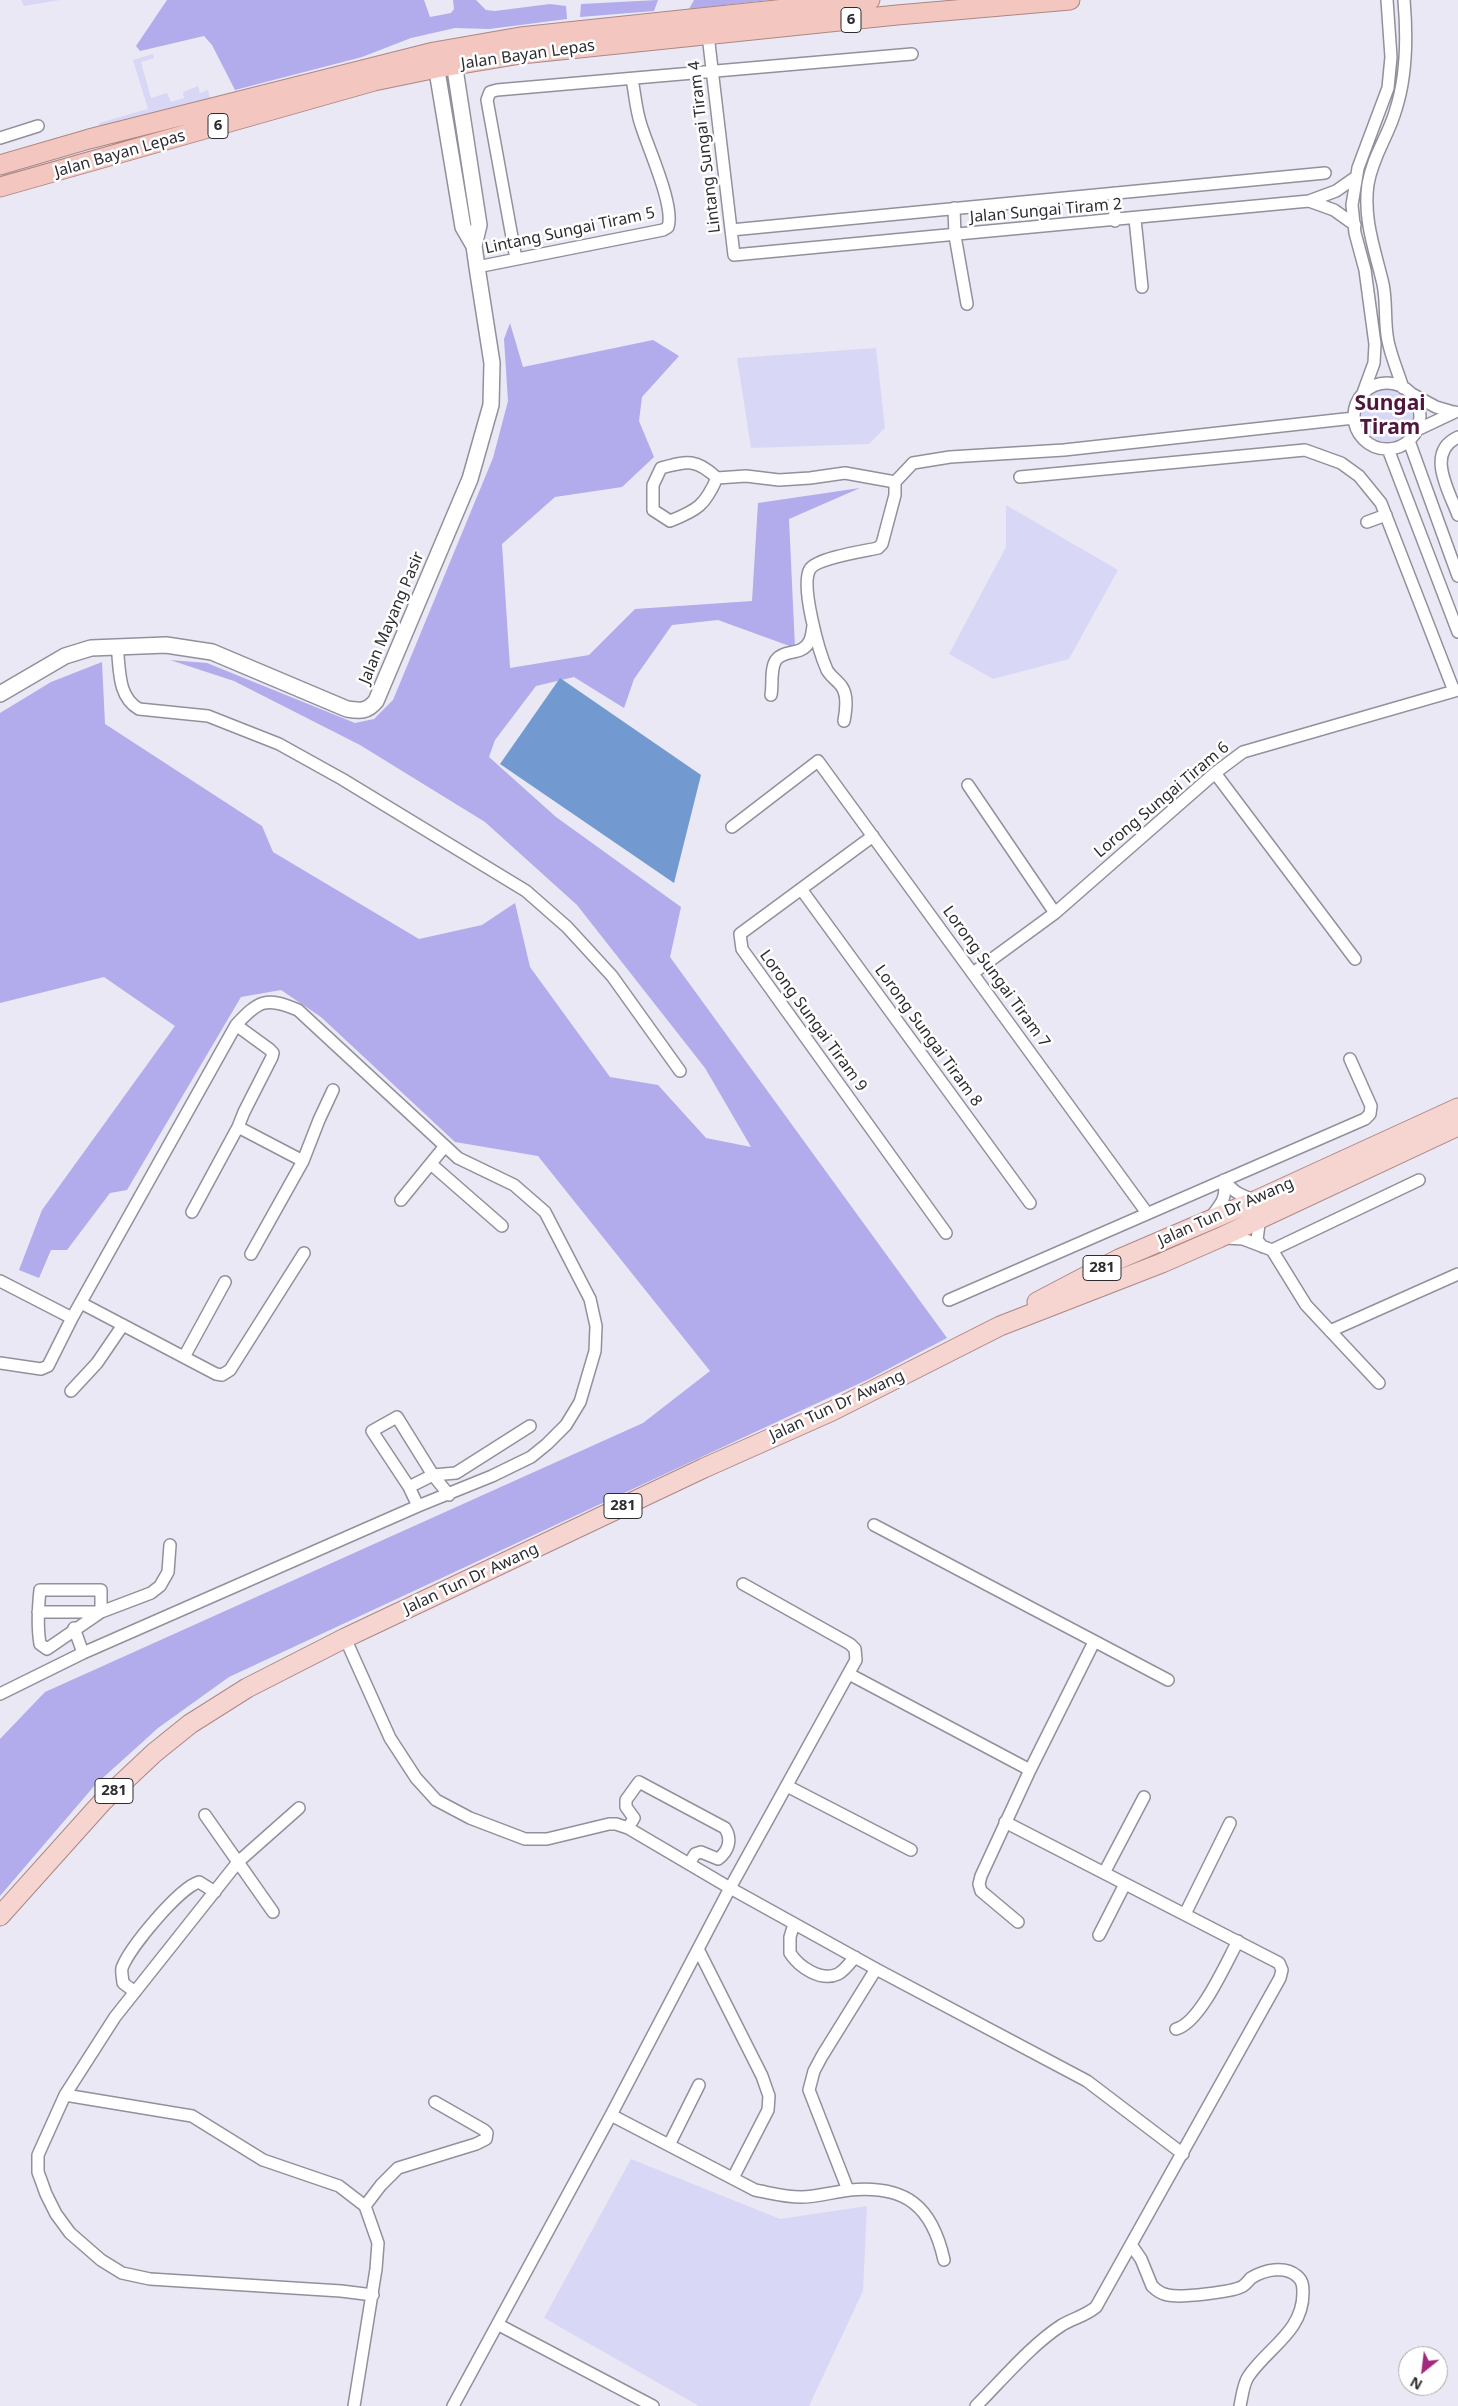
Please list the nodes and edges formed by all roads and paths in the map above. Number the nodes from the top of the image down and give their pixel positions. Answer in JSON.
{"nodes":[{"id":1,"x":870,"y":0,"type":"edge"},
{"id":2,"x":1070,"y":0,"type":"edge"},
{"id":3,"x":1387,"y":0,"type":"edge"},
{"id":4,"x":1404,"y":0,"type":"edge"},
{"id":5,"x":708,"y":35,"type":"junction"},
{"id":6,"x":504,"y":40,"type":"junction"},
{"id":7,"x":912,"y":54,"type":"dead end"},
{"id":8,"x":444,"y":59,"type":"junction"},
{"id":9,"x":378,"y":66,"type":"junction"},
{"id":10,"x":712,"y":70,"type":"junction"},
{"id":11,"x":632,"y":79,"type":"junction"},
{"id":12,"x":38,"y":126,"type":"dead end"},
{"id":13,"x":0,"y":138,"type":"edge"},
{"id":14,"x":0,"y":166,"type":"edge"},
{"id":15,"x":1326,"y":173,"type":"dead end"},
{"id":16,"x":1356,"y":177,"type":"junction"},
{"id":17,"x":0,"y":187,"type":"edge"},
{"id":18,"x":1114,"y":193,"type":"junction"},
{"id":19,"x":1308,"y":202,"type":"junction"},
{"id":20,"x":954,"y":208,"type":"junction"},
{"id":21,"x":1135,"y":219,"type":"junction"},
{"id":22,"x":1116,"y":221,"type":"junction"},
{"id":23,"x":1354,"y":225,"type":"junction"},
{"id":24,"x":731,"y":230,"type":"junction"},
{"id":25,"x":955,"y":236,"type":"junction"},
{"id":26,"x":734,"y":255,"type":"joint"},
{"id":27,"x":516,"y":259,"type":"junction"},
{"id":28,"x":477,"y":267,"type":"junction"},
{"id":29,"x":1142,"y":287,"type":"dead end"},
{"id":30,"x":967,"y":304,"type":"dead end"},
{"id":31,"x":1407,"y":390,"type":"junction"},
{"id":32,"x":1363,"y":393,"type":"junction"},
{"id":33,"x":1456,"y":412,"type":"edge"},
{"id":34,"x":1354,"y":418,"type":"junction"},
{"id":35,"x":1416,"y":430,"type":"junction"},
{"id":36,"x":1458,"y":437,"type":"edge"},
{"id":37,"x":1408,"y":441,"type":"junction"},
{"id":38,"x":1388,"y":449,"type":"junction"},
{"id":39,"x":1020,"y":477,"type":"dead end"},
{"id":40,"x":717,"y":478,"type":"junction"},
{"id":41,"x":895,"y":482,"type":"junction"},
{"id":42,"x":1386,"y":515,"type":"junction"},
{"id":43,"x":1458,"y":515,"type":"edge"},
{"id":44,"x":1367,"y":522,"type":"dead end"},
{"id":45,"x":1458,"y":576,"type":"edge"},
{"id":46,"x":814,"y":624,"type":"junction"},
{"id":47,"x":1458,"y":632,"type":"edge"},
{"id":48,"x":117,"y":646,"type":"junction"},
{"id":49,"x":1456,"y":691,"type":"edge"},
{"id":50,"x":0,"y":694,"type":"edge"},
{"id":51,"x":771,"y":696,"type":"dead end"},
{"id":52,"x":844,"y":721,"type":"dead end"},
{"id":53,"x":1215,"y":773,"type":"junction"},
{"id":54,"x":968,"y":784,"type":"dead end"},
{"id":55,"x":732,"y":827,"type":"dead end"},
{"id":56,"x":873,"y":836,"type":"junction"},
{"id":57,"x":801,"y":889,"type":"junction"},
{"id":58,"x":1055,"y":913,"type":"junction"},
{"id":59,"x":1355,"y":959,"type":"dead end"},
{"id":60,"x":973,"y":973,"type":"junction"},
{"id":61,"x":236,"y":1025,"type":"junction"},
{"id":62,"x":1350,"y":1059,"type":"dead end"},
{"id":63,"x":680,"y":1071,"type":"dead end"},
{"id":64,"x":334,"y":1090,"type":"dead end"},
{"id":65,"x":1458,"y":1108,"type":"edge"},
{"id":66,"x":1458,"y":1126,"type":"edge"},
{"id":67,"x":238,"y":1127,"type":"junction"},
{"id":68,"x":445,"y":1146,"type":"junction"},
{"id":69,"x":302,"y":1161,"type":"junction"},
{"id":70,"x":430,"y":1164,"type":"junction"},
{"id":71,"x":1224,"y":1180,"type":"junction"},
{"id":72,"x":1419,"y":1180,"type":"dead end"},
{"id":73,"x":401,"y":1200,"type":"dead end"},
{"id":74,"x":1030,"y":1203,"type":"dead end"},
{"id":75,"x":1261,"y":1209,"type":"junction"},
{"id":76,"x":192,"y":1212,"type":"dead end"},
{"id":77,"x":1147,"y":1214,"type":"junction"},
{"id":78,"x":1208,"y":1220,"type":"junction"},
{"id":79,"x":502,"y":1226,"type":"dead end"},
{"id":80,"x":946,"y":1233,"type":"dead end"},
{"id":81,"x":1220,"y":1238,"type":"junction"},
{"id":82,"x":1268,"y":1248,"type":"junction"},
{"id":83,"x":304,"y":1253,"type":"dead end"},
{"id":84,"x":251,"y":1254,"type":"dead end"},
{"id":85,"x":1458,"y":1274,"type":"edge"},
{"id":86,"x":0,"y":1281,"type":"edge"},
{"id":87,"x":225,"y":1282,"type":"dead end"},
{"id":88,"x":949,"y":1300,"type":"dead end"},
{"id":89,"x":81,"y":1303,"type":"junction"},
{"id":90,"x":72,"y":1318,"type":"junction"},
{"id":91,"x":122,"y":1325,"type":"junction"},
{"id":92,"x":1000,"y":1326,"type":"junction"},
{"id":93,"x":1330,"y":1331,"type":"junction"},
{"id":94,"x":184,"y":1357,"type":"junction"},
{"id":95,"x":0,"y":1363,"type":"edge"},
{"id":96,"x":1380,"y":1383,"type":"dead end"},
{"id":97,"x":71,"y":1391,"type":"dead end"},
{"id":98,"x":530,"y":1426,"type":"dead end"},
{"id":99,"x":433,"y":1475,"type":"junction"},
{"id":100,"x":409,"y":1487,"type":"junction"},
{"id":101,"x":450,"y":1495,"type":"junction"},
{"id":102,"x":418,"y":1506,"type":"junction"},
{"id":103,"x":874,"y":1525,"type":"dead end"},
{"id":104,"x":170,"y":1545,"type":"dead end"},
{"id":105,"x":743,"y":1584,"type":"dead end"},
{"id":106,"x":38,"y":1612,"type":"junction"},
{"id":107,"x":101,"y":1612,"type":"junction"},
{"id":108,"x":74,"y":1628,"type":"junction"},
{"id":109,"x":345,"y":1638,"type":"junction"},
{"id":110,"x":57,"y":1641,"type":"junction"},
{"id":111,"x":1094,"y":1642,"type":"junction"},
{"id":112,"x":83,"y":1653,"type":"junction"},
{"id":113,"x":66,"y":1661,"type":"junction"},
{"id":114,"x":849,"y":1674,"type":"junction"},
{"id":115,"x":1168,"y":1680,"type":"dead end"},
{"id":116,"x":0,"y":1694,"type":"edge"},
{"id":117,"x":1030,"y":1770,"type":"junction"},
{"id":118,"x":787,"y":1786,"type":"junction"},
{"id":119,"x":1144,"y":1797,"type":"dead end"},
{"id":120,"x":299,"y":1808,"type":"dead end"},
{"id":121,"x":205,"y":1815,"type":"dead end"},
{"id":122,"x":1005,"y":1822,"type":"junction"},
{"id":123,"x":1230,"y":1823,"type":"dead end"},
{"id":124,"x":628,"y":1828,"type":"junction"},
{"id":125,"x":911,"y":1850,"type":"dead end"},
{"id":126,"x":238,"y":1862,"type":"junction"},
{"id":127,"x":689,"y":1864,"type":"junction"},
{"id":128,"x":1104,"y":1873,"type":"junction"},
{"id":129,"x":1125,"y":1884,"type":"junction"},
{"id":130,"x":730,"y":1888,"type":"junction"},
{"id":131,"x":214,"y":1892,"type":"junction"},
{"id":132,"x":273,"y":1912,"type":"dead end"},
{"id":133,"x":1185,"y":1914,"type":"junction"},
{"id":134,"x":0,"y":1916,"type":"edge"},
{"id":135,"x":1018,"y":1922,"type":"dead end"},
{"id":136,"x":794,"y":1924,"type":"junction"},
{"id":137,"x":1099,"y":1935,"type":"dead end"},
{"id":138,"x":1238,"y":1941,"type":"junction"},
{"id":139,"x":698,"y":1949,"type":"junction"},
{"id":140,"x":855,"y":1957,"type":"junction"},
{"id":141,"x":876,"y":1969,"type":"junction"},
{"id":142,"x":135,"y":1992,"type":"junction"},
{"id":143,"x":1176,"y":2029,"type":"dead end"},
{"id":144,"x":699,"y":2085,"type":"dead end"},
{"id":145,"x":65,"y":2095,"type":"junction"},
{"id":146,"x":435,"y":2102,"type":"dead end"},
{"id":147,"x":611,"y":2115,"type":"junction"},
{"id":148,"x":669,"y":2145,"type":"junction"},
{"id":149,"x":1183,"y":2154,"type":"junction"},
{"id":150,"x":733,"y":2178,"type":"junction"},
{"id":151,"x":848,"y":2190,"type":"junction"},
{"id":152,"x":365,"y":2206,"type":"junction"},
{"id":153,"x":1132,"y":2246,"type":"junction"},
{"id":154,"x":944,"y":2260,"type":"dead end"},
{"id":155,"x":373,"y":2295,"type":"junction"},
{"id":156,"x":499,"y":2325,"type":"junction"},
{"id":157,"x":455,"y":2403,"type":"edge"},
{"id":158,"x":354,"y":2406,"type":"edge"},
{"id":159,"x":468,"y":2406,"type":"edge"},
{"id":160,"x":653,"y":2406,"type":"edge"},
{"id":161,"x":976,"y":2406,"type":"edge"},
{"id":162,"x":1240,"y":2406,"type":"edge"}],
"edges":[{"from":1,"to":6,"type":"highway","name":"Jalan Bayan Lepas","number":"6"},
{"from":2,"to":5,"type":"highway","name":"Jalan Bayan Lepas","number":"6"},
{"from":3,"to":16,"type":"street"},
{"from":4,"to":31,"type":"street"},
{"from":5,"to":8,"type":"highway","name":"Jalan Bayan Lepas","number":"6"},
{"from":5,"to":10,"type":"street","name":"Lintang Sungai Tiram 4"},
{"from":6,"to":8,"type":"highway","name":"Jalan Bayan Lepas","number":"6"},
{"from":6,"to":9,"type":"highway"},
{"from":7,"to":10,"type":"street"},
{"from":8,"to":9,"type":"highway","name":"Jalan Bayan Lepas","number":"6"},
{"from":8,"to":17,"type":"highway","name":"Jalan Bayan Lepas","number":"6"},
{"from":8,"to":28,"type":"street","name":"Jalan Mayang Pasir"},
{"from":9,"to":14,"type":"highway","name":"Jalan Bayan Lepas","number":"6"},
{"from":10,"to":11,"type":"street"},
{"from":10,"to":24,"type":"street","name":"Lintang Sungai Tiram 4"},
{"from":11,"to":27,"type":"street","name":"Lintang Sungai Tiram 5"},
{"from":11,"to":27,"type":"street"},
{"from":12,"to":13,"type":"street"},
{"from":15,"to":18,"type":"street"},
{"from":16,"to":19,"type":"street"},
{"from":16,"to":23,"type":"street"},
{"from":18,"to":20,"type":"street"},
{"from":18,"to":22,"type":"street"},
{"from":19,"to":21,"type":"street","name":"Jalan Sungai Tiram 2"},
{"from":19,"to":23,"type":"street","name":"Jalan Sungai Tiram 2"},
{"from":20,"to":24,"type":"street"},
{"from":20,"to":25,"type":"street"},
{"from":21,"to":22,"type":"street","name":"Jalan Sungai Tiram 2"},
{"from":21,"to":29,"type":"street"},
{"from":22,"to":25,"type":"street","name":"Jalan Sungai Tiram 2"},
{"from":23,"to":32,"type":"street"},
{"from":24,"to":26,"type":"street","name":"Lintang Sungai Tiram 4"},
{"from":25,"to":26,"type":"street","name":"Jalan Sungai Tiram 2"},
{"from":25,"to":30,"type":"street"},
{"from":27,"to":28,"type":"street","name":"Lintang Sungai Tiram 5"},
{"from":28,"to":48,"type":"street","name":"Jalan Mayang Pasir"},
{"from":31,"to":32,"type":"street"},
{"from":31,"to":33,"type":"street"},
{"from":31,"to":35,"type":"street"},
{"from":32,"to":34,"type":"street"},
{"from":33,"to":35,"type":"street"},
{"from":34,"to":38,"type":"street"},
{"from":34,"to":41,"type":"street"},
{"from":35,"to":37,"type":"street"},
{"from":36,"to":43,"type":"street"},
{"from":37,"to":38,"type":"street"},
{"from":37,"to":45,"type":"street"},
{"from":38,"to":47,"type":"street"},
{"from":39,"to":42,"type":"street"},
{"from":40,"to":40,"type":"street"},
{"from":40,"to":41,"type":"street"},
{"from":41,"to":46,"type":"street"},
{"from":42,"to":44,"type":"street"},
{"from":42,"to":49,"type":"street"},
{"from":46,"to":51,"type":"street"},
{"from":46,"to":52,"type":"street"},
{"from":48,"to":50,"type":"street","name":"Jalan Mayang Pasir"},
{"from":48,"to":63,"type":"street"},
{"from":49,"to":53,"type":"street","name":"Lorong Sungai Tiram 6"},
{"from":53,"to":58,"type":"street","name":"Lorong Sungai Tiram 6"},
{"from":53,"to":59,"type":"street"},
{"from":54,"to":58,"type":"street"},
{"from":55,"to":56,"type":"street","name":"Lorong Sungai Tiram 7"},
{"from":56,"to":57,"type":"street","name":"Lorong Sungai Tiram 9"},
{"from":56,"to":60,"type":"street","name":"Lorong Sungai Tiram 7"},
{"from":57,"to":74,"type":"street","name":"Lorong Sungai Tiram 8"},
{"from":57,"to":80,"type":"street","name":"Lorong Sungai Tiram 9"},
{"from":58,"to":60,"type":"street","name":"Lorong Sungai Tiram 6"},
{"from":60,"to":77,"type":"street","name":"Lorong Sungai Tiram 7"},
{"from":61,"to":67,"type":"street"},
{"from":61,"to":68,"type":"street"},
{"from":61,"to":89,"type":"street"},
{"from":62,"to":71,"type":"street"},
{"from":64,"to":69,"type":"street"},
{"from":65,"to":75,"type":"main road","name":"Jalan Tun Dr Awang","number":"281"},
{"from":66,"to":75,"type":"main road","name":"Jalan Tun Dr Awang","number":"281"},
{"from":67,"to":69,"type":"street"},
{"from":67,"to":76,"type":"street"},
{"from":68,"to":70,"type":"street"},
{"from":68,"to":101,"type":"street"},
{"from":69,"to":84,"type":"street"},
{"from":70,"to":73,"type":"street"},
{"from":70,"to":79,"type":"street"},
{"from":71,"to":75,"type":"street"},
{"from":71,"to":77,"type":"street"},
{"from":71,"to":78,"type":"street"},
{"from":72,"to":82,"type":"street"},
{"from":75,"to":78,"type":"main road","name":"Jalan Tun Dr Awang","number":"281"},
{"from":75,"to":81,"type":"main road","name":"Jalan Tun Dr Awang","number":"281"},
{"from":75,"to":82,"type":"street"},
{"from":77,"to":88,"type":"street"},
{"from":78,"to":92,"type":"main road","name":"Jalan Tun Dr Awang","number":"281"},
{"from":81,"to":82,"type":"street"},
{"from":81,"to":92,"type":"main road","name":"Jalan Tun Dr Awang","number":"281"},
{"from":82,"to":93,"type":"street"},
{"from":83,"to":94,"type":"street"},
{"from":85,"to":93,"type":"street"},
{"from":86,"to":90,"type":"street"},
{"from":87,"to":94,"type":"street"},
{"from":89,"to":90,"type":"street"},
{"from":89,"to":91,"type":"street"},
{"from":90,"to":95,"type":"street"},
{"from":91,"to":94,"type":"street"},
{"from":91,"to":97,"type":"street"},
{"from":92,"to":109,"type":"main road","name":"Jalan Tun Dr Awang","number":"281"},
{"from":93,"to":96,"type":"street"},
{"from":98,"to":99,"type":"street"},
{"from":99,"to":100,"type":"street"},
{"from":99,"to":100,"type":"street"},
{"from":99,"to":101,"type":"street"},
{"from":100,"to":102,"type":"street"},
{"from":101,"to":102,"type":"street"},
{"from":102,"to":112,"type":"street"},
{"from":103,"to":111,"type":"street"},
{"from":104,"to":107,"type":"street"},
{"from":105,"to":114,"type":"street"},
{"from":106,"to":107,"type":"street"},
{"from":106,"to":107,"type":"street"},
{"from":106,"to":110,"type":"street"},
{"from":107,"to":108,"type":"street"},
{"from":108,"to":110,"type":"street"},
{"from":108,"to":112,"type":"street"},
{"from":109,"to":124,"type":"street"},
{"from":109,"to":134,"type":"main road","name":"Jalan Tun Dr Awang","number":"281"},
{"from":110,"to":113,"type":"street"},
{"from":111,"to":115,"type":"street"},
{"from":111,"to":117,"type":"street"},
{"from":112,"to":113,"type":"street"},
{"from":113,"to":116,"type":"street"},
{"from":114,"to":117,"type":"street"},
{"from":114,"to":118,"type":"street"},
{"from":117,"to":122,"type":"street"},
{"from":118,"to":125,"type":"street"},
{"from":118,"to":130,"type":"street"},
{"from":119,"to":128,"type":"street"},
{"from":120,"to":126,"type":"street"},
{"from":121,"to":126,"type":"street"},
{"from":122,"to":128,"type":"street"},
{"from":122,"to":135,"type":"street"},
{"from":123,"to":133,"type":"street"},
{"from":124,"to":127,"type":"street"},
{"from":124,"to":127,"type":"street"},
{"from":126,"to":131,"type":"street"},
{"from":126,"to":132,"type":"street"},
{"from":127,"to":130,"type":"street"},
{"from":128,"to":129,"type":"street"},
{"from":129,"to":133,"type":"street"},
{"from":129,"to":137,"type":"street"},
{"from":130,"to":136,"type":"street"},
{"from":130,"to":139,"type":"street"},
{"from":131,"to":142,"type":"street"},
{"from":131,"to":142,"type":"street"},
{"from":133,"to":138,"type":"street"},
{"from":136,"to":140,"type":"street"},
{"from":136,"to":140,"type":"street"},
{"from":138,"to":143,"type":"street"},
{"from":138,"to":149,"type":"street"},
{"from":139,"to":147,"type":"street"},
{"from":139,"to":150,"type":"street"},
{"from":140,"to":141,"type":"street"},
{"from":141,"to":149,"type":"street"},
{"from":141,"to":151,"type":"street"},
{"from":142,"to":145,"type":"street"},
{"from":144,"to":148,"type":"street"},
{"from":145,"to":152,"type":"street"},
{"from":145,"to":155,"type":"street"},
{"from":146,"to":152,"type":"street"},
{"from":147,"to":148,"type":"street"},
{"from":147,"to":156,"type":"street"},
{"from":148,"to":150,"type":"street"},
{"from":149,"to":153,"type":"street"},
{"from":150,"to":151,"type":"street"},
{"from":151,"to":154,"type":"street"},
{"from":152,"to":155,"type":"street"},
{"from":153,"to":161,"type":"street"},
{"from":153,"to":162,"type":"street"},
{"from":155,"to":158,"type":"street"},
{"from":156,"to":157,"type":"street"},
{"from":156,"to":160,"type":"street"},
{"from":157,"to":159,"type":"street"}]}
